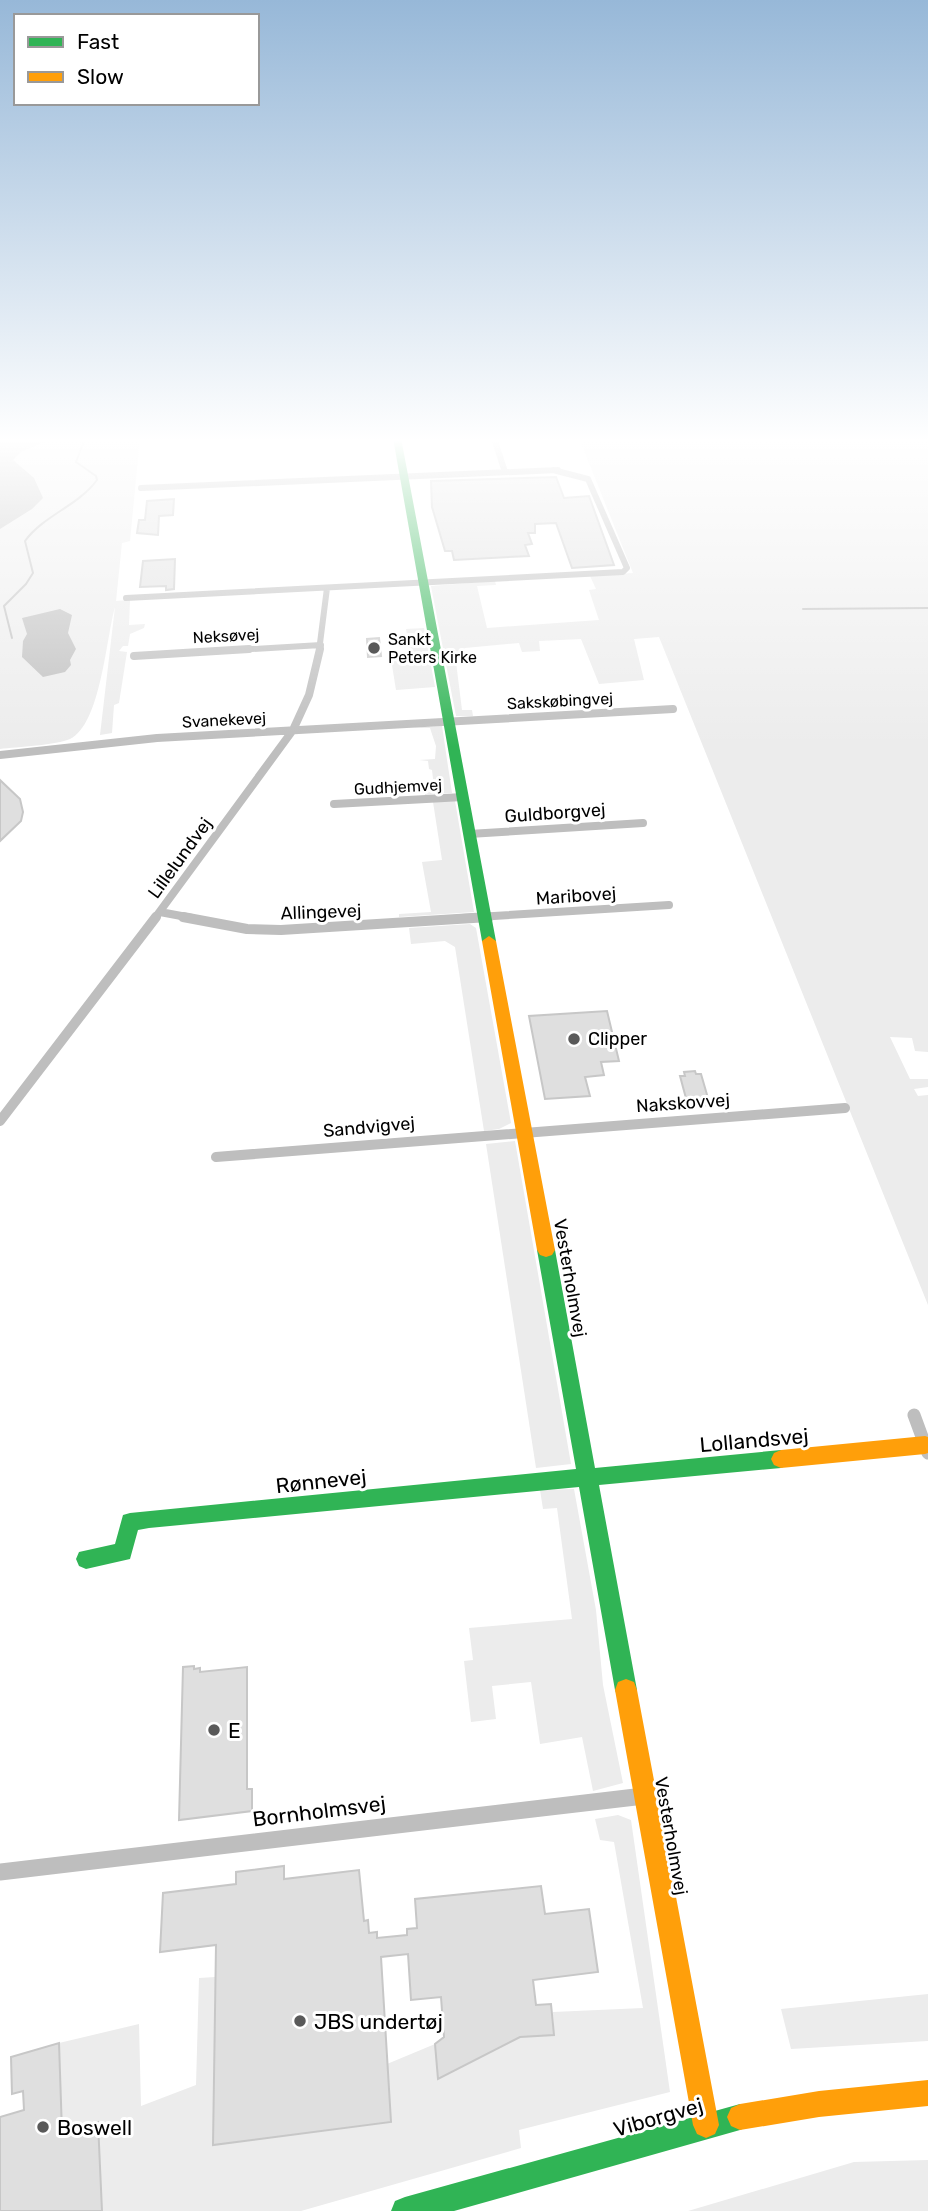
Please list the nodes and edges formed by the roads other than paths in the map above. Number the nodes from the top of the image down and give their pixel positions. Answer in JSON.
{"nodes":[{"id":1,"x":417,"y":541,"type":"edge"},
{"id":2,"x":615,"y":541,"type":"edge"},
{"id":3,"x":424,"y":583,"type":"junction"},
{"id":4,"x":327,"y":587,"type":"junction"},
{"id":5,"x":126,"y":598,"type":"dead end"},
{"id":6,"x":321,"y":645,"type":"junction"},
{"id":7,"x":134,"y":656,"type":"dead end"},
{"id":8,"x":673,"y":709,"type":"dead end"},
{"id":9,"x":450,"y":722,"type":"junction"},
{"id":10,"x":293,"y":730,"type":"junction"},
{"id":11,"x":0,"y":755,"type":"edge"},
{"id":12,"x":463,"y":797,"type":"junction"},
{"id":13,"x":334,"y":804,"type":"dead end"},
{"id":14,"x":643,"y":823,"type":"dead end"},
{"id":15,"x":469,"y":834,"type":"junction"},
{"id":16,"x":669,"y":905,"type":"dead end"},
{"id":17,"x":160,"y":912,"type":"junction"},
{"id":18,"x":485,"y":918,"type":"junction"},
{"id":19,"x":845,"y":1108,"type":"dead end"},
{"id":20,"x":0,"y":1121,"type":"edge"},
{"id":21,"x":524,"y":1133,"type":"junction"},
{"id":22,"x":216,"y":1157,"type":"dead end"},
{"id":23,"x":914,"y":1415,"type":"dead end"},
{"id":24,"x":927,"y":1449,"type":"edge"},
{"id":25,"x":586,"y":1477,"type":"junction"},
{"id":26,"x":86,"y":1559,"type":"dead end"},
{"id":27,"x":644,"y":1796,"type":"junction"},
{"id":28,"x":0,"y":1872,"type":"edge"},
{"id":29,"x":928,"y":2093,"type":"edge"},
{"id":30,"x":706,"y":2125,"type":"junction"},
{"id":31,"x":405,"y":2211,"type":"edge"}],
"edges":[{"from":1,"to":3,"type":"street","name":"Vesterholmvej"},
{"from":2,"to":3,"type":"street"},
{"from":3,"to":4,"type":"street"},
{"from":3,"to":9,"type":"street","name":"Vesterholmvej"},
{"from":4,"to":5,"type":"street"},
{"from":4,"to":6,"type":"street","name":"Lillelundvej"},
{"from":6,"to":7,"type":"street","name":"Neksøvej"},
{"from":6,"to":10,"type":"street","name":"Lillelundvej"},
{"from":8,"to":9,"type":"street","name":"Sakskøbingvej"},
{"from":9,"to":10,"type":"street","name":"Svanekevej"},
{"from":9,"to":12,"type":"street","name":"Vesterholmvej"},
{"from":10,"to":11,"type":"street","name":"Svanekevej"},
{"from":10,"to":17,"type":"street","name":"Lillelundvej"},
{"from":12,"to":13,"type":"street","name":"Gudhjemvej"},
{"from":12,"to":15,"type":"street","name":"Vesterholmvej"},
{"from":14,"to":15,"type":"street","name":"Guldborgvej"},
{"from":15,"to":18,"type":"street","name":"Vesterholmvej"},
{"from":16,"to":18,"type":"street","name":"Maribovej"},
{"from":17,"to":18,"type":"street","name":"Allingevej"},
{"from":17,"to":20,"type":"street","name":"Lillelundvej"},
{"from":18,"to":21,"type":"street","name":"Vesterholmvej"},
{"from":19,"to":21,"type":"street","name":"Nakskovvej"},
{"from":21,"to":22,"type":"street","name":"Sandvigvej"},
{"from":21,"to":25,"type":"street","name":"Vesterholmvej"},
{"from":23,"to":24,"type":"street","name":"Lollandsvej"},
{"from":24,"to":25,"type":"street","name":"Lollandsvej"},
{"from":25,"to":26,"type":"street","name":"Rønnevej"},
{"from":25,"to":27,"type":"street","name":"Vesterholmvej"},
{"from":27,"to":28,"type":"street","name":"Bornholmsvej"},
{"from":27,"to":30,"type":"street","name":"Vesterholmvej"},
{"from":29,"to":30,"type":"street","name":"Viborgvej"},
{"from":30,"to":31,"type":"street","name":"Viborgvej"}]}
